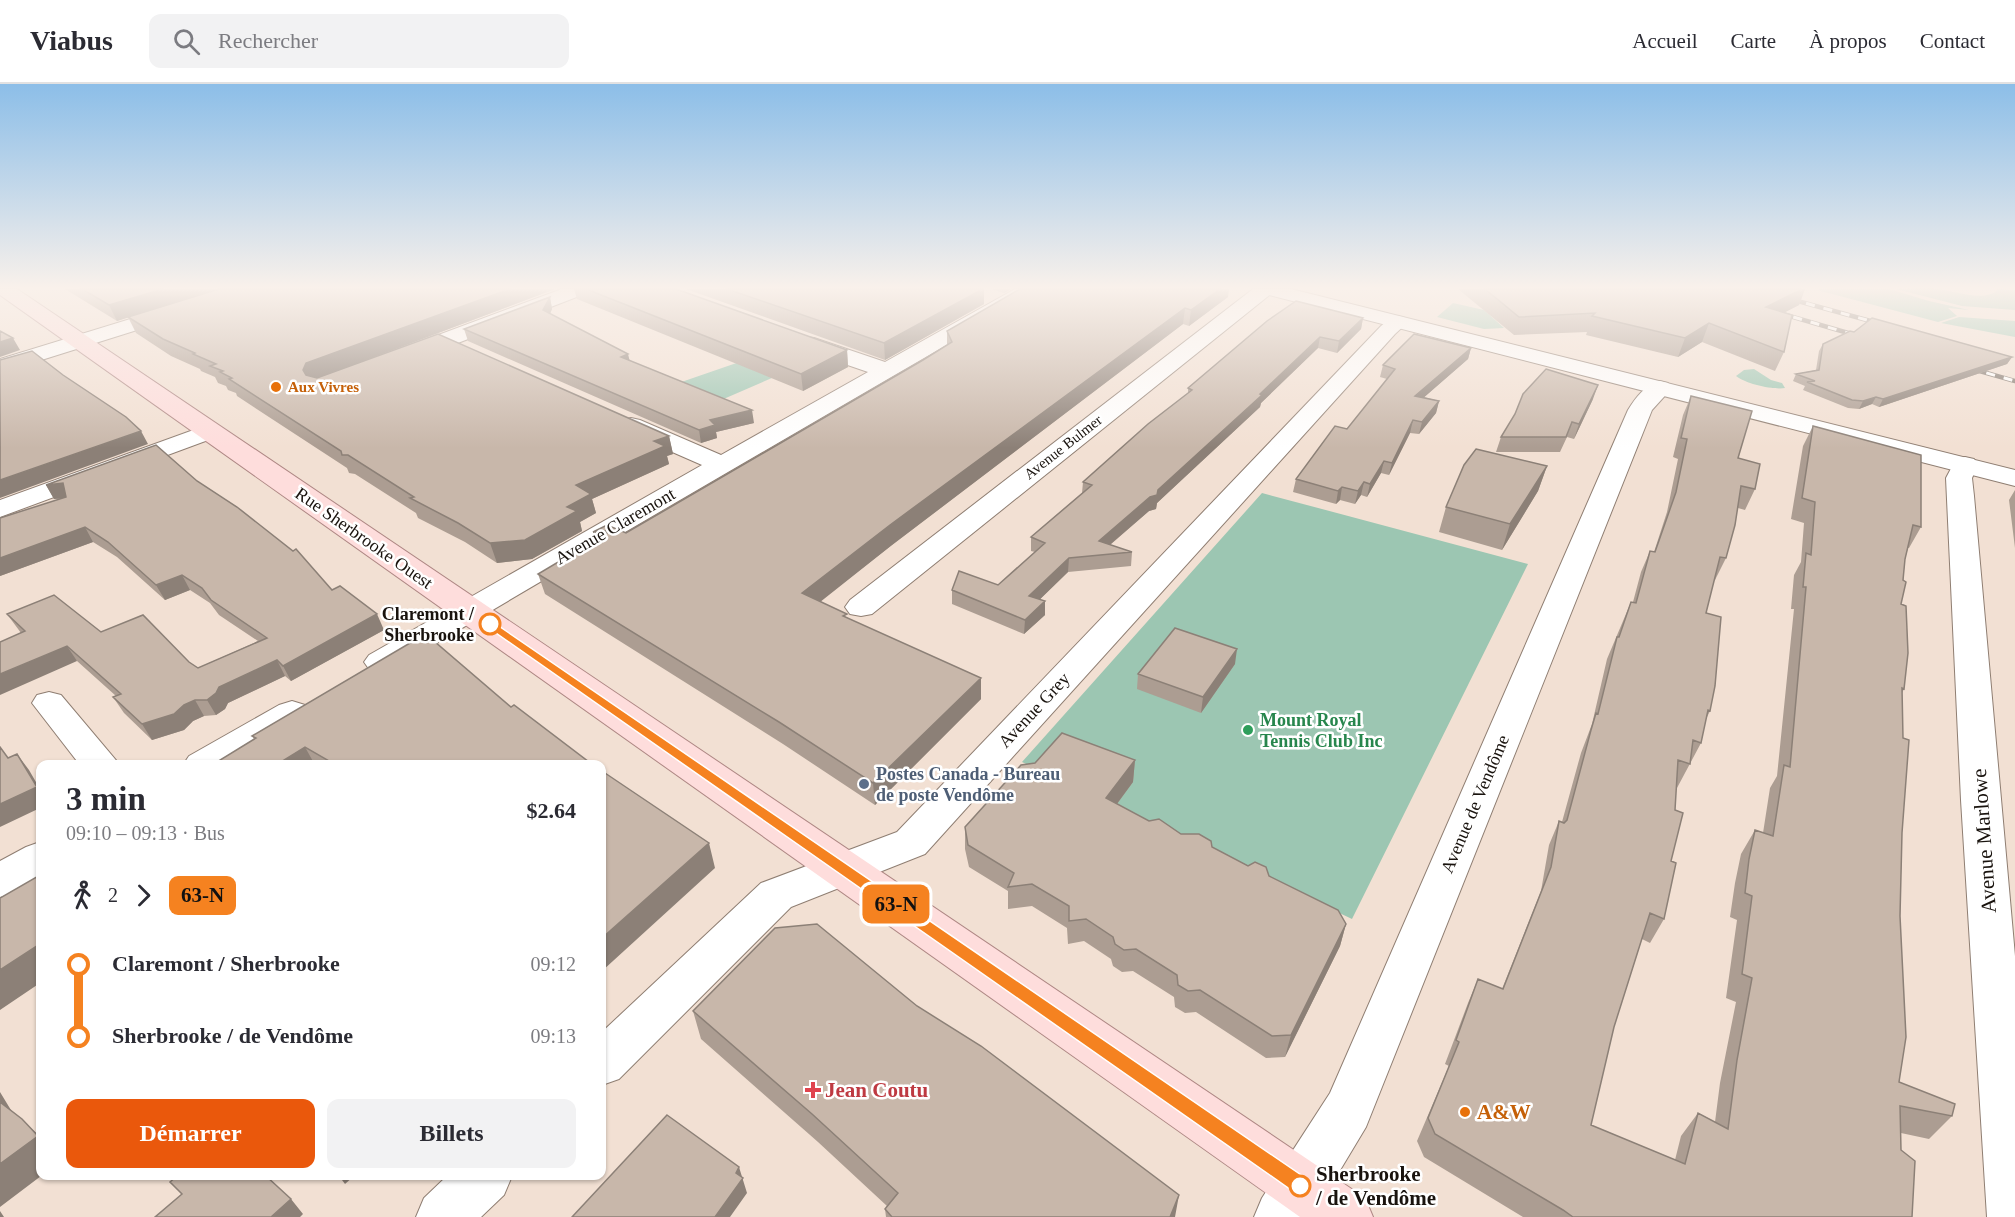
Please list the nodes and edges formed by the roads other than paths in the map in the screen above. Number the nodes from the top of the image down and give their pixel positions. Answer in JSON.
{"nodes":[{"id":1,"x":76,"y":342,"type":"edge"},
{"id":2,"x":80,"y":342,"type":"edge"},
{"id":3,"x":441,"y":342,"type":"edge"},
{"id":4,"x":445,"y":342,"type":"edge"},
{"id":5,"x":804,"y":342,"type":"edge"},
{"id":6,"x":931,"y":342,"type":"edge"},
{"id":7,"x":1196,"y":342,"type":"edge"},
{"id":8,"x":1379,"y":342,"type":"edge"},
{"id":9,"x":1477,"y":342,"type":"edge"},
{"id":10,"x":478,"y":354,"type":"edge"},
{"id":11,"x":390,"y":361,"type":"edge"},
{"id":12,"x":0,"y":366,"type":"edge"},
{"id":13,"x":888,"y":371,"type":"junction"},
{"id":14,"x":1660,"y":388,"type":"junction"},
{"id":15,"x":608,"y":414,"type":"edge"},
{"id":16,"x":210,"y":431,"type":"junction"},
{"id":17,"x":723,"y":465,"type":"junction"},
{"id":18,"x":1965,"y":465,"type":"junction"},
{"id":19,"x":2015,"y":478,"type":"edge"},
{"id":20,"x":0,"y":510,"type":"edge"},
{"id":21,"x":861,"y":607,"type":"dead end"},
{"id":22,"x":469,"y":610,"type":"junction"},
{"id":23,"x":354,"y":678,"type":"edge"},
{"id":24,"x":324,"y":695,"type":"edge"},
{"id":25,"x":49,"y":703,"type":"dead end"},
{"id":26,"x":97,"y":760,"type":"edge"},
{"id":27,"x":211,"y":760,"type":"edge"},
{"id":28,"x":36,"y":860,"type":"edge"},
{"id":29,"x":843,"y":868,"type":"junction"},
{"id":30,"x":0,"y":881,"type":"edge"},
{"id":31,"x":606,"y":1059,"type":"edge"},
{"id":32,"x":481,"y":1180,"type":"edge"},
{"id":33,"x":1291,"y":1201,"type":"edge"},
{"id":34,"x":443,"y":1217,"type":"edge"},
{"id":35,"x":1346,"y":1217,"type":"edge"},
{"id":36,"x":2014,"y":1217,"type":"edge"}],
"edges":[{"from":1,"to":12,"type":"street"},
{"from":2,"to":16,"type":"main road","name":"Rue Sherbrooke Ouest"},
{"from":3,"to":11,"type":"street"},
{"from":4,"to":10,"type":"street"},
{"from":5,"to":13,"type":"street"},
{"from":6,"to":13,"type":"street","name":"Avenue Claremont"},
{"from":7,"to":21,"type":"street","name":"Avenue Bulmer"},
{"from":8,"to":29,"type":"street","name":"Avenue Grey"},
{"from":9,"to":14,"type":"street"},
{"from":13,"to":17,"type":"street","name":"Avenue Claremont"},
{"from":14,"to":18,"type":"street"},
{"from":14,"to":33,"type":"street","name":"Avenue de Vendôme"},
{"from":15,"to":17,"type":"street"},
{"from":16,"to":20,"type":"street"},
{"from":16,"to":22,"type":"main road","name":"Rue Sherbrooke Ouest"},
{"from":17,"to":22,"type":"street","name":"Avenue Claremont"},
{"from":18,"to":19,"type":"street"},
{"from":18,"to":36,"type":"street","name":"Avenue Marlowe"},
{"from":22,"to":23,"type":"street","name":"Avenue Claremont"},
{"from":22,"to":29,"type":"main road","name":"Rue Sherbrooke Ouest"},
{"from":24,"to":27,"type":"street"},
{"from":25,"to":26,"type":"street"},
{"from":28,"to":30,"type":"street"},
{"from":29,"to":31,"type":"street","name":"Avenue Grey"},
{"from":29,"to":33,"type":"main road","name":"Rue Sherbrooke Ouest"},
{"from":32,"to":34,"type":"street"},
{"from":33,"to":35,"type":"main road","name":"Rue Sherbrooke Ouest"}]}
